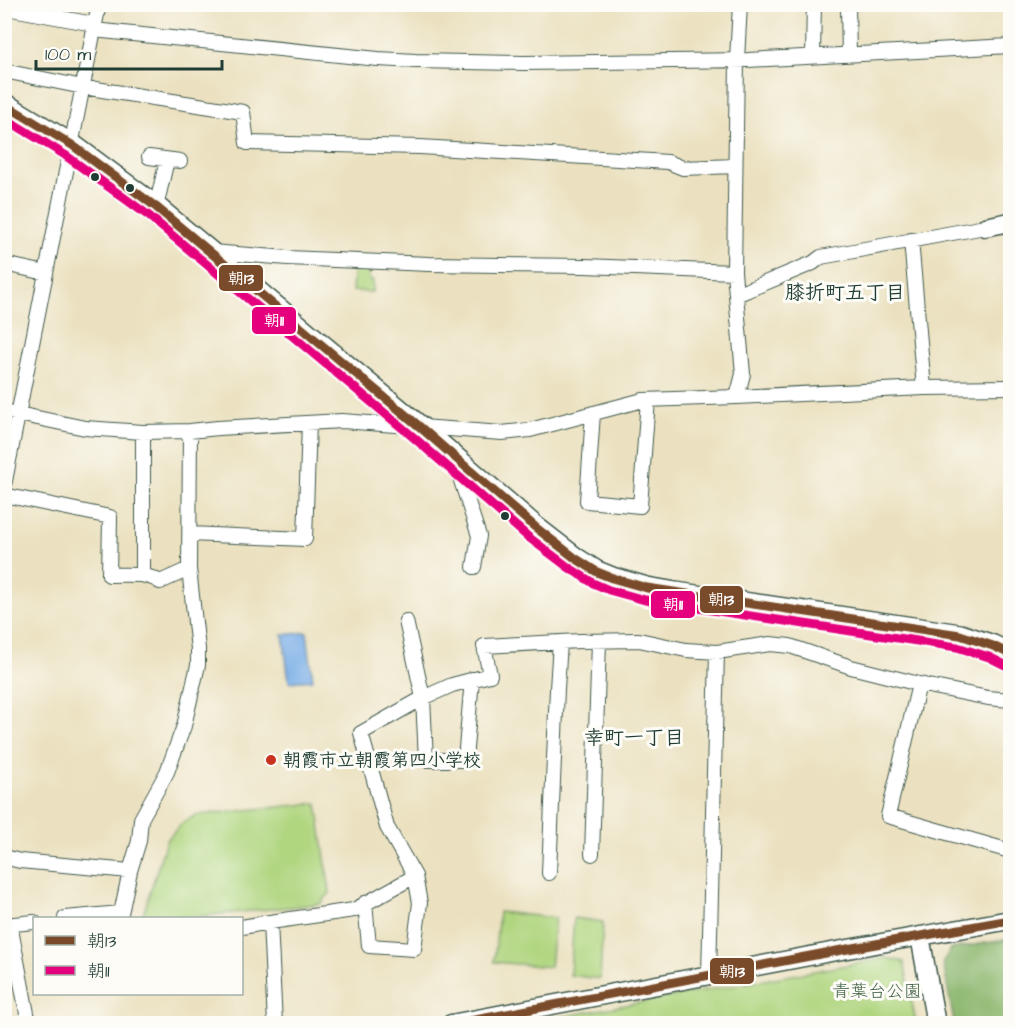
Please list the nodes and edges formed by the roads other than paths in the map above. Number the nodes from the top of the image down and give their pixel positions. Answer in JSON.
{"nodes":[{"id":1,"x":99,"y":4,"type":"edge"},
{"id":2,"x":740,"y":4,"type":"edge"},
{"id":3,"x":814,"y":4,"type":"edge"},
{"id":4,"x":848,"y":7,"type":"dead end"},
{"id":5,"x":5,"y":10,"type":"edge"},
{"id":6,"x":94,"y":28,"type":"junction"},
{"id":7,"x":1011,"y":46,"type":"edge"},
{"id":8,"x":849,"y":54,"type":"junction"},
{"id":9,"x":813,"y":56,"type":"junction"},
{"id":10,"x":737,"y":60,"type":"junction"},
{"id":11,"x":4,"y":70,"type":"edge"},
{"id":12,"x":83,"y":87,"type":"junction"},
{"id":13,"x":4,"y":104,"type":"edge"},
{"id":14,"x":72,"y":144,"type":"junction"},
{"id":15,"x":148,"y":157,"type":"dead end"},
{"id":16,"x":735,"y":166,"type":"junction"},
{"id":17,"x":156,"y":207,"type":"junction"},
{"id":18,"x":1011,"y":222,"type":"edge"},
{"id":19,"x":985,"y":227,"type":"joint"},
{"id":20,"x":911,"y":240,"type":"junction"},
{"id":21,"x":209,"y":252,"type":"junction"},
{"id":22,"x":4,"y":264,"type":"edge"},
{"id":23,"x":734,"y":272,"type":"junction"},
{"id":24,"x":46,"y":273,"type":"junction"},
{"id":25,"x":736,"y":296,"type":"junction"},
{"id":26,"x":1011,"y":387,"type":"edge"},
{"id":27,"x":924,"y":388,"type":"junction"},
{"id":28,"x":737,"y":397,"type":"junction"},
{"id":29,"x":648,"y":400,"type":"junction"},
{"id":30,"x":4,"y":411,"type":"edge"},
{"id":31,"x":19,"y":413,"type":"junction"},
{"id":32,"x":593,"y":413,"type":"junction"},
{"id":33,"x":309,"y":423,"type":"junction"},
{"id":34,"x":420,"y":427,"type":"junction"},
{"id":35,"x":190,"y":431,"type":"junction"},
{"id":36,"x":143,"y":432,"type":"junction"},
{"id":37,"x":453,"y":456,"type":"junction"},
{"id":38,"x":4,"y":486,"type":"edge"},
{"id":39,"x":4,"y":495,"type":"edge"},
{"id":40,"x":190,"y":534,"type":"junction"},
{"id":41,"x":474,"y":567,"type":"dead end"},
{"id":42,"x":189,"y":569,"type":"junction"},
{"id":43,"x":143,"y":575,"type":"junction"},
{"id":44,"x":406,"y":621,"type":"dead end"},
{"id":45,"x":599,"y":640,"type":"junction"},
{"id":46,"x":561,"y":642,"type":"junction"},
{"id":47,"x":717,"y":652,"type":"junction"},
{"id":48,"x":1011,"y":654,"type":"edge"},
{"id":49,"x":472,"y":679,"type":"junction"},
{"id":50,"x":919,"y":684,"type":"junction"},
{"id":51,"x":423,"y":698,"type":"junction"},
{"id":52,"x":1011,"y":700,"type":"edge"},
{"id":53,"x":1011,"y":851,"type":"edge"},
{"id":54,"x":592,"y":854,"type":"dead end"},
{"id":55,"x":4,"y":857,"type":"edge"},
{"id":56,"x":130,"y":871,"type":"junction"},
{"id":57,"x":549,"y":873,"type":"dead end"},
{"id":58,"x":416,"y":876,"type":"junction"},
{"id":59,"x":365,"y":903,"type":"junction"},
{"id":60,"x":121,"y":915,"type":"edge"},
{"id":61,"x":84,"y":917,"type":"edge"},
{"id":62,"x":1011,"y":920,"type":"edge"},
{"id":63,"x":33,"y":922,"type":"edge"},
{"id":64,"x":270,"y":922,"type":"junction"},
{"id":65,"x":7,"y":925,"type":"edge"},
{"id":66,"x":243,"y":927,"type":"edge"},
{"id":67,"x":920,"y":936,"type":"junction"},
{"id":68,"x":709,"y":975,"type":"junction"},
{"id":69,"x":28,"y":1023,"type":"edge"},
{"id":70,"x":274,"y":1023,"type":"edge"},
{"id":71,"x":451,"y":1023,"type":"edge"},
{"id":72,"x":936,"y":1023,"type":"edge"}],
"edges":[{"from":1,"to":6,"type":"street"},
{"from":2,"to":10,"type":"street"},
{"from":3,"to":9,"type":"street"},
{"from":4,"to":8,"type":"street"},
{"from":5,"to":6,"type":"street"},
{"from":6,"to":10,"type":"street"},
{"from":6,"to":12,"type":"street"},
{"from":7,"to":8,"type":"street"},
{"from":8,"to":9,"type":"street"},
{"from":9,"to":10,"type":"street"},
{"from":10,"to":16,"type":"street"},
{"from":11,"to":12,"type":"street"},
{"from":12,"to":14,"type":"street"},
{"from":12,"to":16,"type":"street"},
{"from":13,"to":14,"type":"main road"},
{"from":14,"to":17,"type":"main road"},
{"from":14,"to":24,"type":"street"},
{"from":15,"to":17,"type":"street"},
{"from":16,"to":23,"type":"street"},
{"from":17,"to":21,"type":"main road"},
{"from":18,"to":19,"type":"street"},
{"from":19,"to":20,"type":"street"},
{"from":20,"to":25,"type":"street"},
{"from":20,"to":27,"type":"street"},
{"from":21,"to":23,"type":"street"},
{"from":21,"to":34,"type":"main road"},
{"from":22,"to":24,"type":"street"},
{"from":23,"to":25,"type":"street"},
{"from":24,"to":31,"type":"street"},
{"from":25,"to":28,"type":"street"},
{"from":26,"to":27,"type":"street"},
{"from":27,"to":28,"type":"street"},
{"from":28,"to":29,"type":"street"},
{"from":29,"to":32,"type":"street"},
{"from":29,"to":32,"type":"street"},
{"from":30,"to":31,"type":"street"},
{"from":31,"to":36,"type":"street"},
{"from":31,"to":38,"type":"street"},
{"from":32,"to":34,"type":"street"},
{"from":33,"to":34,"type":"street"},
{"from":33,"to":35,"type":"street"},
{"from":33,"to":40,"type":"street"},
{"from":34,"to":37,"type":"main road"},
{"from":35,"to":36,"type":"street"},
{"from":35,"to":40,"type":"street"},
{"from":36,"to":43,"type":"street"},
{"from":37,"to":41,"type":"street"},
{"from":37,"to":48,"type":"main road"},
{"from":39,"to":43,"type":"street"},
{"from":40,"to":42,"type":"street"},
{"from":42,"to":43,"type":"street"},
{"from":42,"to":56,"type":"street"},
{"from":44,"to":51,"type":"street"},
{"from":45,"to":46,"type":"street"},
{"from":45,"to":47,"type":"street"},
{"from":45,"to":54,"type":"street"},
{"from":46,"to":49,"type":"street"},
{"from":46,"to":57,"type":"street"},
{"from":47,"to":50,"type":"street"},
{"from":47,"to":68,"type":"street"},
{"from":49,"to":51,"type":"street"},
{"from":49,"to":51,"type":"street"},
{"from":50,"to":52,"type":"street"},
{"from":50,"to":53,"type":"street"},
{"from":51,"to":58,"type":"street"},
{"from":55,"to":56,"type":"street"},
{"from":56,"to":60,"type":"street"},
{"from":58,"to":59,"type":"street"},
{"from":58,"to":59,"type":"street"},
{"from":59,"to":64,"type":"street"},
{"from":60,"to":61,"type":"street"},
{"from":62,"to":67,"type":"street"},
{"from":63,"to":65,"type":"street"},
{"from":64,"to":66,"type":"street"},
{"from":64,"to":70,"type":"street"},
{"from":65,"to":69,"type":"street"},
{"from":67,"to":68,"type":"street"},
{"from":67,"to":72,"type":"street"},
{"from":68,"to":71,"type":"street"}]}
